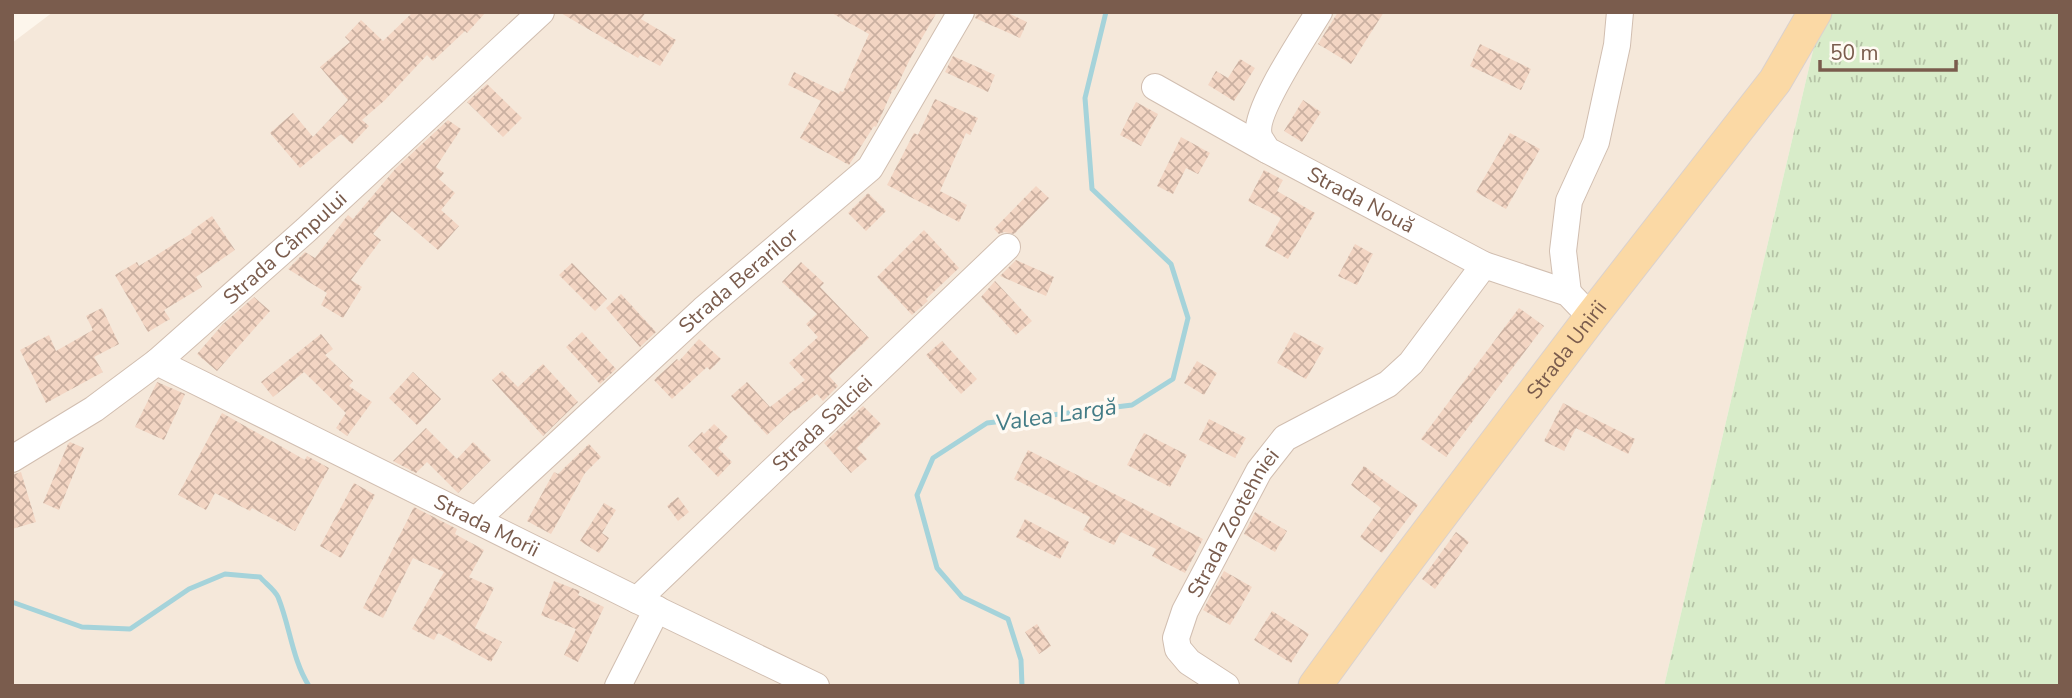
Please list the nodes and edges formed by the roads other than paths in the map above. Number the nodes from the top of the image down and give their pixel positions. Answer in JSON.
{"nodes":[{"id":1,"x":541,"y":12,"type":"edge"},
{"id":2,"x":961,"y":12,"type":"edge"},
{"id":3,"x":1319,"y":12,"type":"edge"},
{"id":4,"x":1620,"y":12,"type":"edge"},
{"id":5,"x":1815,"y":12,"type":"edge"},
{"id":6,"x":1154,"y":87,"type":"dead end"},
{"id":7,"x":1267,"y":150,"type":"junction"},
{"id":8,"x":1007,"y":247,"type":"dead end"},
{"id":9,"x":1483,"y":265,"type":"junction"},
{"id":10,"x":1568,"y":293,"type":"junction"},
{"id":11,"x":1591,"y":317,"type":"junction"},
{"id":12,"x":157,"y":362,"type":"junction"},
{"id":13,"x":12,"y":459,"type":"edge"},
{"id":14,"x":477,"y":519,"type":"junction"},
{"id":15,"x":647,"y":605,"type":"junction"},
{"id":16,"x":618,"y":686,"type":"edge"},
{"id":17,"x":816,"y":686,"type":"edge"},
{"id":18,"x":1226,"y":686,"type":"edge"},
{"id":19,"x":1315,"y":686,"type":"edge"}],
"edges":[{"from":1,"to":12,"type":"street","name":"Strada Câmpului"},
{"from":2,"to":14,"type":"street","name":"Strada Berarilor"},
{"from":3,"to":7,"type":"street"},
{"from":4,"to":10,"type":"street"},
{"from":5,"to":11,"type":"main road","name":"Strada Unirii"},
{"from":6,"to":7,"type":"street","name":"Strada Nouă"},
{"from":7,"to":9,"type":"street","name":"Strada Nouă"},
{"from":8,"to":15,"type":"street","name":"Strada Salciei"},
{"from":9,"to":10,"type":"street","name":"Strada Nouă"},
{"from":9,"to":18,"type":"street","name":"Strada Zootehniei"},
{"from":10,"to":11,"type":"street","name":"Strada Nouă"},
{"from":11,"to":19,"type":"main road","name":"Strada Unirii"},
{"from":12,"to":13,"type":"street","name":"Strada Câmpului"},
{"from":12,"to":14,"type":"street","name":"Strada Morii"},
{"from":14,"to":15,"type":"street","name":"Strada Morii"},
{"from":15,"to":16,"type":"street","name":"Strada Salciei"},
{"from":15,"to":17,"type":"street","name":"Strada Morii"}]}
